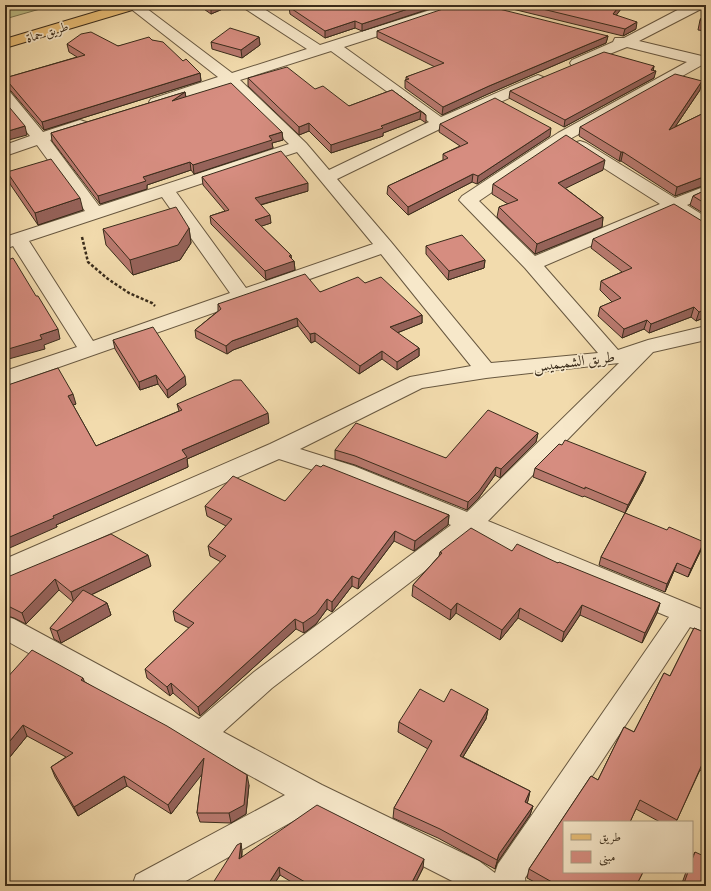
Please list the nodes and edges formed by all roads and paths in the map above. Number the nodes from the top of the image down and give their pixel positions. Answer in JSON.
{"nodes":[{"id":1,"x":12,"y":5,"type":"edge"},
{"id":2,"x":134,"y":5,"type":"edge"},
{"id":3,"x":249,"y":5,"type":"edge"},
{"id":4,"x":460,"y":5,"type":"edge"},
{"id":5,"x":698,"y":5,"type":"edge"},
{"id":6,"x":5,"y":7,"type":"edge"},
{"id":7,"x":603,"y":37,"type":"edge"},
{"id":8,"x":626,"y":42,"type":"junction"},
{"id":9,"x":5,"y":44,"type":"edge"},
{"id":10,"x":326,"y":49,"type":"junction"},
{"id":11,"x":704,"y":61,"type":"edge"},
{"id":12,"x":567,"y":67,"type":"edge"},
{"id":13,"x":553,"y":73,"type":"edge"},
{"id":14,"x":230,"y":79,"type":"junction"},
{"id":15,"x":5,"y":95,"type":"edge"},
{"id":16,"x":494,"y":98,"type":"junction"},
{"id":17,"x":146,"y":105,"type":"edge"},
{"id":18,"x":511,"y":107,"type":"edge"},
{"id":19,"x":93,"y":121,"type":"edge"},
{"id":20,"x":440,"y":123,"type":"junction"},
{"id":21,"x":557,"y":132,"type":"junction"},
{"id":22,"x":40,"y":138,"type":"junction"},
{"id":23,"x":300,"y":146,"type":"junction"},
{"id":24,"x":5,"y":151,"type":"edge"},
{"id":25,"x":326,"y":178,"type":"junction"},
{"id":26,"x":166,"y":190,"type":"junction"},
{"id":27,"x":706,"y":191,"type":"edge"},
{"id":28,"x":673,"y":204,"type":"junction"},
{"id":29,"x":88,"y":216,"type":"junction"},
{"id":30,"x":706,"y":225,"type":"edge"},
{"id":31,"x":11,"y":241,"type":"edge"},
{"id":32,"x":384,"y":246,"type":"junction"},
{"id":33,"x":532,"y":264,"type":"junction"},
{"id":34,"x":242,"y":296,"type":"junction"},
{"id":35,"x":168,"y":322,"type":"junction"},
{"id":36,"x":706,"y":333,"type":"edge"},
{"id":37,"x":648,"y":347,"type":"junction"},
{"id":38,"x":89,"y":350,"type":"junction"},
{"id":39,"x":614,"y":358,"type":"junction"},
{"id":40,"x":486,"y":371,"type":"junction"},
{"id":41,"x":5,"y":379,"type":"edge"},
{"id":42,"x":278,"y":450,"type":"junction"},
{"id":43,"x":471,"y":523,"type":"junction"},
{"id":44,"x":5,"y":570,"type":"edge"},
{"id":45,"x":695,"y":618,"type":"edge"},
{"id":46,"x":5,"y":627,"type":"edge"},
{"id":47,"x":201,"y":735,"type":"junction"},
{"id":48,"x":312,"y":795,"type":"junction"},
{"id":49,"x":147,"y":886,"type":"edge"},
{"id":50,"x":488,"y":886,"type":"edge"},
{"id":51,"x":511,"y":886,"type":"edge"}],
"edges":[{"from":1,"to":6,"type":"path"},
{"from":2,"to":9,"type":"main road","name":"طريق حماة"},
{"from":2,"to":14,"type":"street"},
{"from":3,"to":10,"type":"street"},
{"from":4,"to":10,"type":"street"},
{"from":5,"to":8,"type":"street"},
{"from":7,"to":8,"type":"street"},
{"from":8,"to":11,"type":"street"},
{"from":8,"to":12,"type":"street"},
{"from":10,"to":14,"type":"street"},
{"from":10,"to":20,"type":"street"},
{"from":11,"to":21,"type":"street"},
{"from":13,"to":16,"type":"street"},
{"from":14,"to":17,"type":"street"},
{"from":14,"to":23,"type":"street"},
{"from":15,"to":22,"type":"street"},
{"from":16,"to":18,"type":"street"},
{"from":16,"to":20,"type":"street"},
{"from":19,"to":22,"type":"street"},
{"from":20,"to":25,"type":"street"},
{"from":21,"to":28,"type":"street"},
{"from":21,"to":33,"type":"street"},
{"from":22,"to":24,"type":"street"},
{"from":22,"to":29,"type":"street"},
{"from":23,"to":25,"type":"street"},
{"from":23,"to":26,"type":"street"},
{"from":25,"to":32,"type":"street"},
{"from":26,"to":29,"type":"street"},
{"from":26,"to":34,"type":"street"},
{"from":27,"to":28,"type":"street"},
{"from":28,"to":30,"type":"street"},
{"from":28,"to":33,"type":"street"},
{"from":29,"to":31,"type":"street"},
{"from":29,"to":35,"type":"path"},
{"from":31,"to":38,"type":"street"},
{"from":32,"to":34,"type":"street"},
{"from":32,"to":40,"type":"street"},
{"from":33,"to":39,"type":"street"},
{"from":34,"to":35,"type":"street"},
{"from":35,"to":38,"type":"street"},
{"from":36,"to":37,"type":"street","name":"طريق الشميميس"},
{"from":37,"to":39,"type":"street","name":"طريق الشميميس"},
{"from":37,"to":43,"type":"street"},
{"from":38,"to":41,"type":"street"},
{"from":39,"to":40,"type":"street","name":"طريق الشميميس"},
{"from":40,"to":42,"type":"street","name":"طريق الشميميس"},
{"from":42,"to":43,"type":"street"},
{"from":42,"to":44,"type":"street","name":"طريق الشميميس"},
{"from":43,"to":45,"type":"street"},
{"from":43,"to":47,"type":"street"},
{"from":45,"to":51,"type":"street"},
{"from":46,"to":47,"type":"street"},
{"from":47,"to":48,"type":"street"},
{"from":48,"to":49,"type":"street"},
{"from":48,"to":50,"type":"street"}]}
